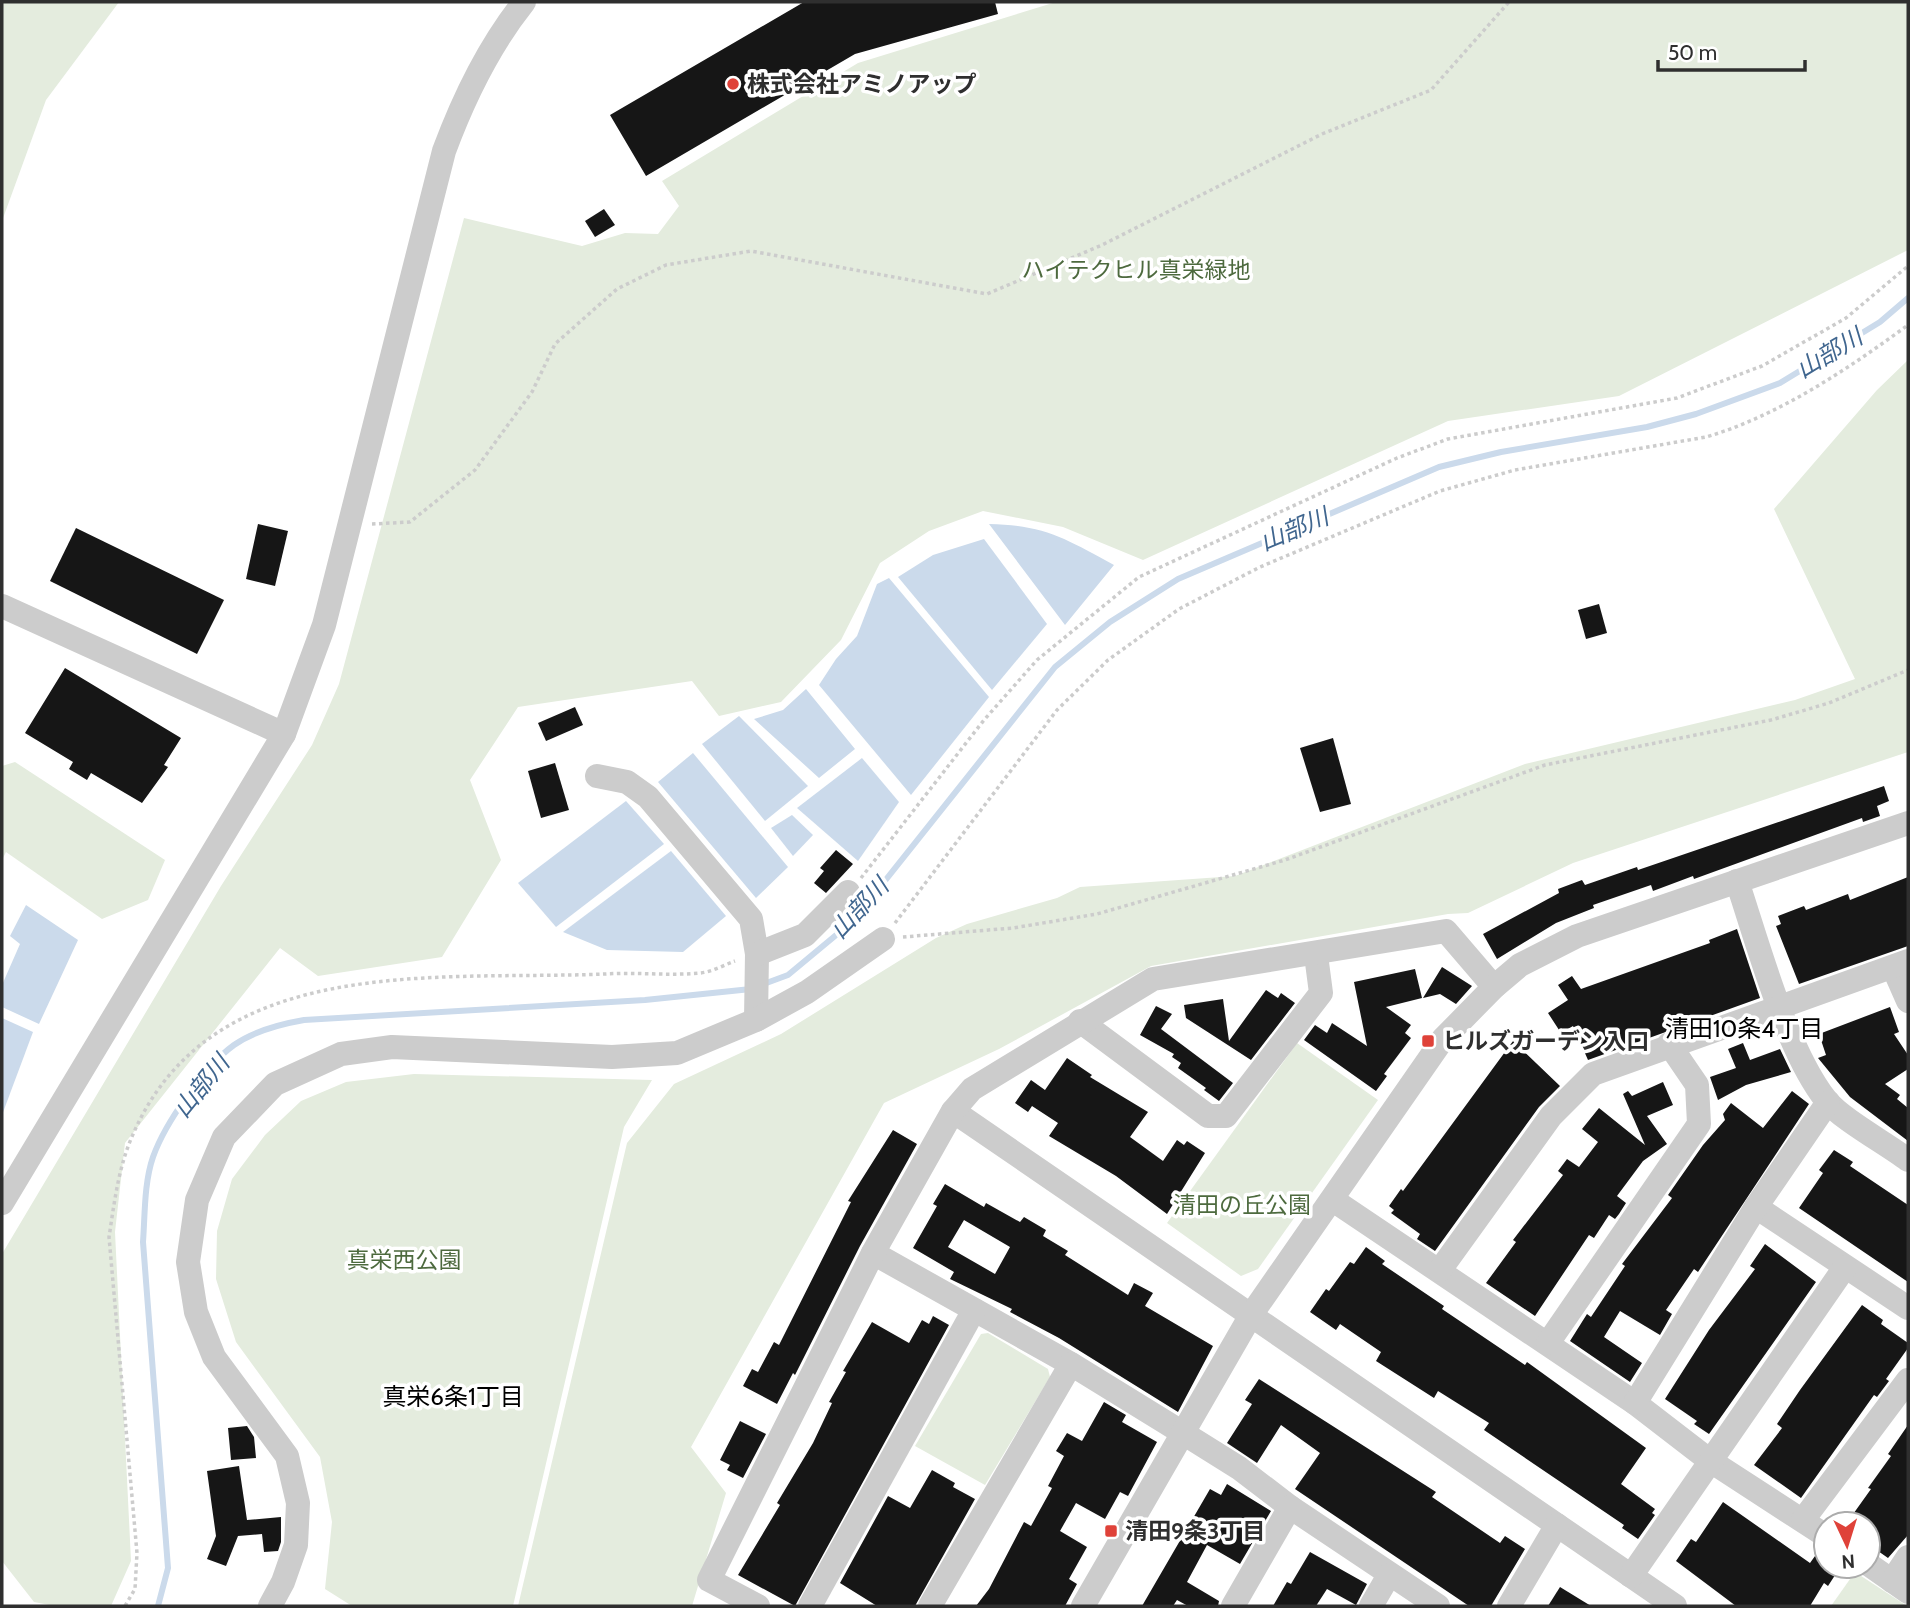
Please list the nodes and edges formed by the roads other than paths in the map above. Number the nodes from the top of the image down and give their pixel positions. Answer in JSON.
{"nodes":[{"id":1,"x":524,"y":2,"type":"edge"},
{"id":2,"x":2,"y":606,"type":"edge"},
{"id":3,"x":284,"y":734,"type":"junction"},
{"id":4,"x":597,"y":776,"type":"dead end"},
{"id":5,"x":1908,"y":823,"type":"edge"},
{"id":6,"x":1737,"y":881,"type":"junction"},
{"id":7,"x":848,"y":892,"type":"road end"},
{"id":8,"x":883,"y":939,"type":"road end"},
{"id":9,"x":1317,"y":955,"type":"junction"},
{"id":10,"x":757,"y":958,"type":"junction"},
{"id":11,"x":1901,"y":964,"type":"edge"},
{"id":12,"x":1494,"y":987,"type":"junction"},
{"id":13,"x":1908,"y":1001,"type":"edge"},
{"id":14,"x":1780,"y":1006,"type":"junction"},
{"id":15,"x":755,"y":1013,"type":"junction"},
{"id":16,"x":1080,"y":1021,"type":"junction"},
{"id":17,"x":1669,"y":1044,"type":"junction"},
{"id":18,"x":1828,"y":1102,"type":"junction"},
{"id":19,"x":953,"y":1111,"type":"junction"},
{"id":20,"x":1908,"y":1160,"type":"edge"},
{"id":21,"x":1333,"y":1200,"type":"junction"},
{"id":22,"x":2,"y":1203,"type":"edge"},
{"id":23,"x":1756,"y":1207,"type":"junction"},
{"id":24,"x":873,"y":1253,"type":"junction"},
{"id":25,"x":1845,"y":1267,"type":"junction"},
{"id":26,"x":1440,"y":1270,"type":"junction"},
{"id":27,"x":1908,"y":1308,"type":"edge"},
{"id":28,"x":974,"y":1310,"type":"junction"},
{"id":29,"x":1251,"y":1315,"type":"junction"},
{"id":30,"x":1548,"y":1343,"type":"junction"},
{"id":31,"x":1071,"y":1364,"type":"junction"},
{"id":32,"x":1908,"y":1380,"type":"edge"},
{"id":33,"x":1635,"y":1403,"type":"junction"},
{"id":34,"x":1183,"y":1433,"type":"junction"},
{"id":35,"x":1709,"y":1460,"type":"junction"},
{"id":36,"x":1290,"y":1507,"type":"junction"},
{"id":37,"x":1803,"y":1520,"type":"junction"},
{"id":38,"x":1557,"y":1525,"type":"junction"},
{"id":39,"x":1812,"y":1526,"type":"edge"},
{"id":40,"x":1908,"y":1557,"type":"edge"},
{"id":41,"x":1882,"y":1574,"type":"edge"},
{"id":42,"x":1389,"y":1575,"type":"junction"},
{"id":43,"x":1631,"y":1576,"type":"junction"},
{"id":44,"x":1900,"y":1586,"type":"edge"},
{"id":45,"x":270,"y":1606,"type":"edge"},
{"id":46,"x":758,"y":1606,"type":"edge"},
{"id":47,"x":810,"y":1606,"type":"edge"},
{"id":48,"x":930,"y":1606,"type":"edge"},
{"id":49,"x":1083,"y":1606,"type":"edge"},
{"id":50,"x":1233,"y":1606,"type":"edge"},
{"id":51,"x":1371,"y":1606,"type":"edge"},
{"id":52,"x":1438,"y":1606,"type":"edge"},
{"id":53,"x":1509,"y":1606,"type":"edge"},
{"id":54,"x":1675,"y":1606,"type":"edge"}],
"edges":[{"from":1,"to":3,"type":"street"},
{"from":2,"to":3,"type":"street"},
{"from":3,"to":22,"type":"street"},
{"from":4,"to":10,"type":"street"},
{"from":5,"to":6,"type":"street"},
{"from":6,"to":12,"type":"street"},
{"from":6,"to":14,"type":"street"},
{"from":7,"to":10,"type":"street"},
{"from":8,"to":15,"type":"street"},
{"from":9,"to":12,"type":"street"},
{"from":9,"to":16,"type":"street"},
{"from":9,"to":16,"type":"street"},
{"from":10,"to":15,"type":"street"},
{"from":11,"to":13,"type":"street"},
{"from":11,"to":14,"type":"street"},
{"from":12,"to":21,"type":"street"},
{"from":14,"to":17,"type":"street"},
{"from":14,"to":18,"type":"street"},
{"from":15,"to":45,"type":"street"},
{"from":16,"to":19,"type":"street"},
{"from":17,"to":26,"type":"street"},
{"from":17,"to":30,"type":"street"},
{"from":18,"to":20,"type":"street"},
{"from":18,"to":23,"type":"street"},
{"from":19,"to":24,"type":"street"},
{"from":19,"to":29,"type":"street"},
{"from":21,"to":26,"type":"street"},
{"from":21,"to":29,"type":"street"},
{"from":23,"to":25,"type":"street"},
{"from":23,"to":33,"type":"street"},
{"from":24,"to":28,"type":"street"},
{"from":24,"to":46,"type":"street"},
{"from":25,"to":27,"type":"street"},
{"from":25,"to":35,"type":"street"},
{"from":26,"to":30,"type":"street"},
{"from":28,"to":31,"type":"street"},
{"from":28,"to":47,"type":"street"},
{"from":29,"to":34,"type":"street"},
{"from":29,"to":38,"type":"street"},
{"from":30,"to":33,"type":"street"},
{"from":31,"to":34,"type":"street"},
{"from":31,"to":48,"type":"street"},
{"from":32,"to":37,"type":"street"},
{"from":33,"to":35,"type":"street"},
{"from":34,"to":36,"type":"street"},
{"from":34,"to":49,"type":"street"},
{"from":35,"to":37,"type":"street"},
{"from":35,"to":43,"type":"street"},
{"from":36,"to":42,"type":"street"},
{"from":36,"to":50,"type":"street"},
{"from":37,"to":39,"type":"street"},
{"from":38,"to":43,"type":"street"},
{"from":38,"to":53,"type":"street"},
{"from":40,"to":44,"type":"street"},
{"from":41,"to":44,"type":"street"},
{"from":42,"to":51,"type":"street"},
{"from":42,"to":52,"type":"street"},
{"from":43,"to":54,"type":"street"}]}
